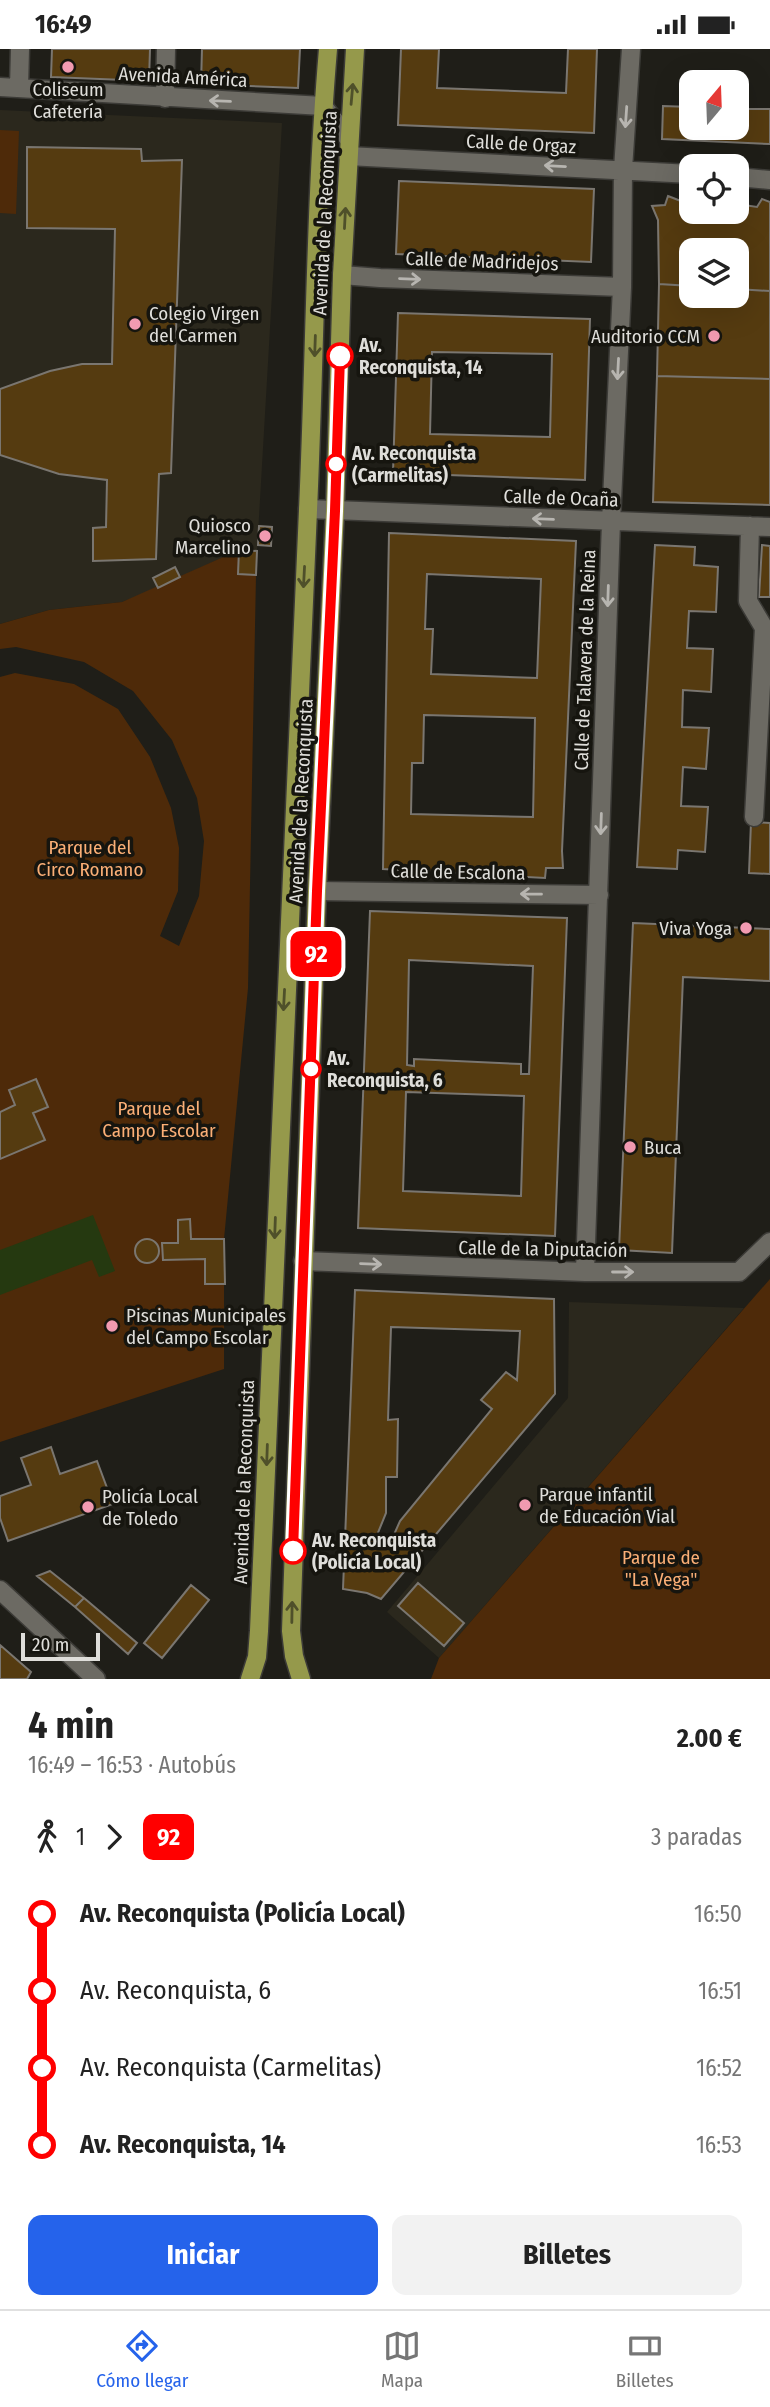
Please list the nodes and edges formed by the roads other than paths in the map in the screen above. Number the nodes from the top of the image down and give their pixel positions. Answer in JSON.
{"nodes":[{"id":1,"x":20,"y":49,"type":"edge"},
{"id":2,"x":166,"y":49,"type":"edge"},
{"id":3,"x":328,"y":49,"type":"edge"},
{"id":4,"x":355,"y":49,"type":"edge"},
{"id":5,"x":631,"y":49,"type":"edge"},
{"id":6,"x":0,"y":87,"type":"edge"},
{"id":7,"x":19,"y":88,"type":"junction"},
{"id":8,"x":165,"y":98,"type":"junction"},
{"id":9,"x":323,"y":106,"type":"junction"},
{"id":10,"x":348,"y":147,"type":"junction"},
{"id":11,"x":623,"y":169,"type":"junction"},
{"id":12,"x":679,"y":173,"type":"edge"},
{"id":13,"x":749,"y":178,"type":"edge"},
{"id":14,"x":770,"y":180,"type":"edge"},
{"id":15,"x":342,"y":275,"type":"junction"},
{"id":16,"x":622,"y":287,"type":"junction"},
{"id":17,"x":308,"y":509,"type":"junction"},
{"id":18,"x":335,"y":511,"type":"junction"},
{"id":19,"x":611,"y":522,"type":"junction"},
{"id":20,"x":750,"y":526,"type":"junction"},
{"id":21,"x":770,"y":527,"type":"edge"},
{"id":22,"x":754,"y":817,"type":"dead end"},
{"id":23,"x":317,"y":891,"type":"junction"},
{"id":24,"x":599,"y":895,"type":"junction"},
{"id":25,"x":770,"y":1242,"type":"edge"},
{"id":26,"x":303,"y":1261,"type":"junction"},
{"id":27,"x":585,"y":1272,"type":"junction"},
{"id":28,"x":0,"y":1590,"type":"edge"},
{"id":29,"x":257,"y":1657,"type":"junction"},
{"id":30,"x":94,"y":1678,"type":"edge"},
{"id":31,"x":237,"y":1679,"type":"edge"},
{"id":32,"x":250,"y":1679,"type":"edge"},
{"id":33,"x":301,"y":1679,"type":"edge"}],
"edges":[{"from":1,"to":7,"type":"street"},
{"from":2,"to":8,"type":"street"},
{"from":3,"to":9,"type":"main road","name":"Avenida de la Reconquista"},
{"from":10,"to":4,"type":"main road","name":"Avenida de la Reconquista","one_way":true},
{"from":5,"to":11,"type":"street","name":"Calle de Talavera de la Reina","one_way":true},
{"from":6,"to":7,"type":"street","name":"Avenida América"},
{"from":7,"to":8,"type":"street","name":"Avenida América"},
{"from":9,"to":8,"type":"street","name":"Avenida América","one_way":true},
{"from":9,"to":10,"type":"street"},
{"from":9,"to":17,"type":"main road","name":"Avenida de la Reconquista","one_way":true},
{"from":11,"to":10,"type":"street","name":"Calle de Orgaz","one_way":true},
{"from":15,"to":10,"type":"main road","name":"Avenida de la Reconquista","one_way":true},
{"from":11,"to":12,"type":"street","name":"Calle de Orgaz"},
{"from":11,"to":16,"type":"street","name":"Calle de Talavera de la Reina"},
{"from":13,"to":14,"type":"street"},
{"from":15,"to":16,"type":"street","name":"Calle de Madridejos","one_way":true},
{"from":15,"to":18,"type":"main road","name":"Avenida de la Reconquista"},
{"from":16,"to":19,"type":"street","name":"Calle de Talavera de la Reina","one_way":true},
{"from":17,"to":18,"type":"street","name":"Calle de Ocaña"},
{"from":17,"to":29,"type":"main road","name":"Avenida de la Reconquista","one_way":true},
{"from":19,"to":18,"type":"street","name":"Calle de Ocaña","one_way":true},
{"from":18,"to":23,"type":"main road","name":"Avenida de la Reconquista"},
{"from":19,"to":20,"type":"street","name":"Calle de Ocaña"},
{"from":19,"to":24,"type":"street","name":"Calle de Talavera de la Reina","one_way":true},
{"from":20,"to":21,"type":"street","name":"Calle de Ocaña"},
{"from":20,"to":22,"type":"street"},
{"from":24,"to":23,"type":"street","name":"Calle de Escalona","one_way":true},
{"from":23,"to":26,"type":"main road","name":"Avenida de la Reconquista"},
{"from":24,"to":27,"type":"street","name":"Calle de Talavera de la Reina"},
{"from":27,"to":25,"type":"street","name":"Calle de la Diputación","one_way":true},
{"from":26,"to":27,"type":"street","name":"Calle de la Diputación","one_way":true},
{"from":33,"to":26,"type":"main road","name":"Avenida de la Reconquista","one_way":true},
{"from":28,"to":30,"type":"street"},
{"from":29,"to":31,"type":"main road"},
{"from":29,"to":32,"type":"main road","name":"Avenida de la Reconquista"}]}
